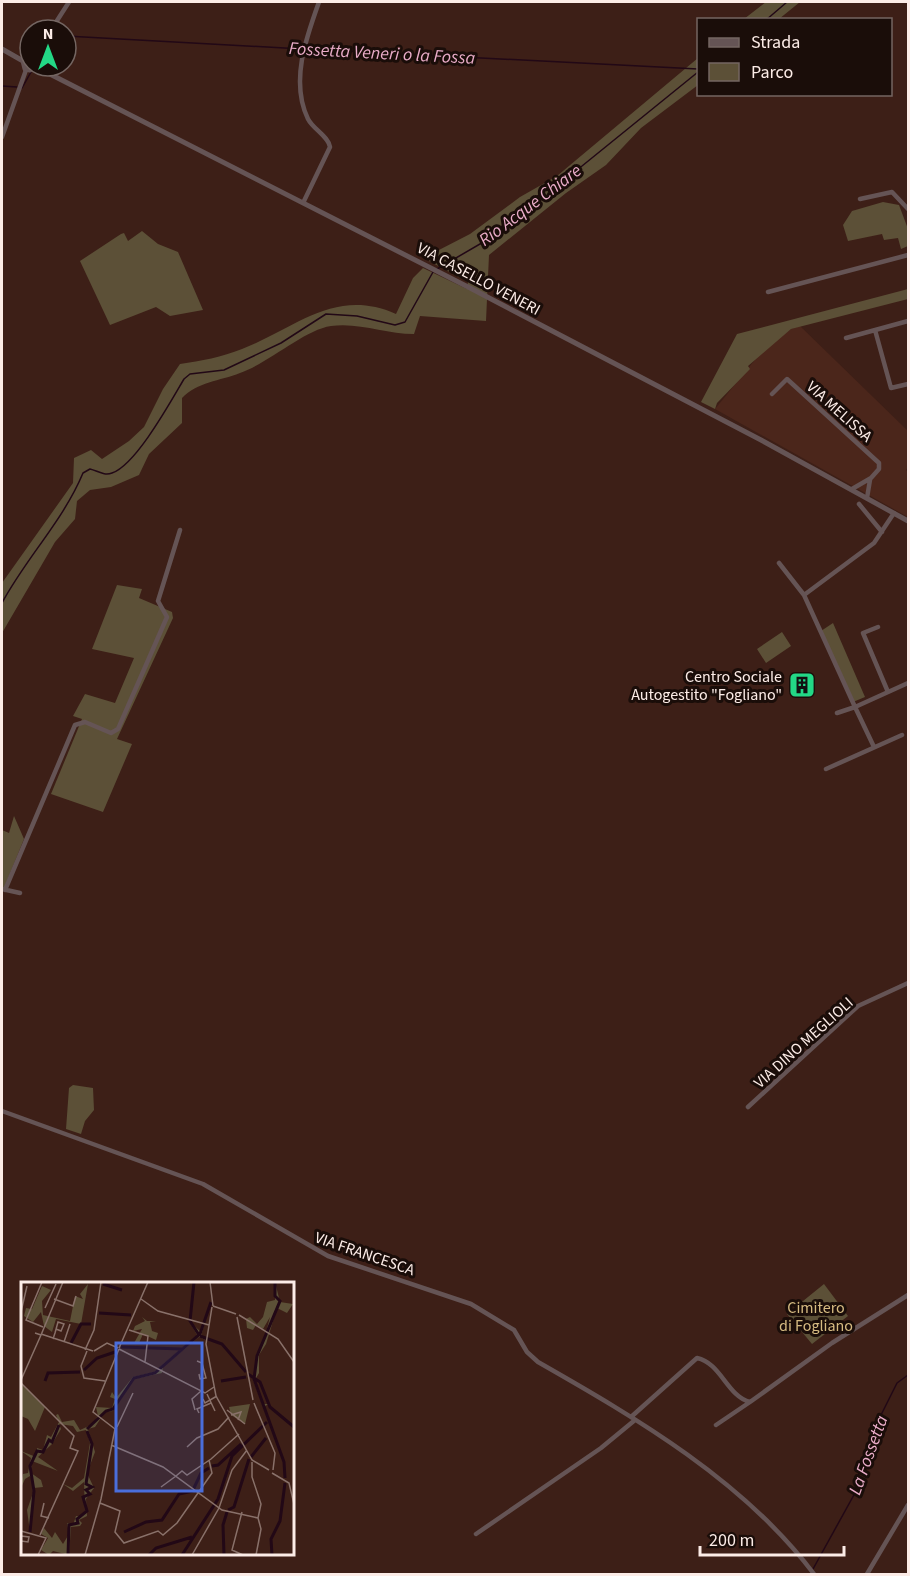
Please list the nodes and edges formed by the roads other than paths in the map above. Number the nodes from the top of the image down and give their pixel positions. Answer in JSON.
{"nodes":[{"id":1,"x":69,"y":2,"type":"edge"},
{"id":2,"x":319,"y":2,"type":"edge"},
{"id":3,"x":59,"y":18,"type":"edge"},
{"id":4,"x":2,"y":49,"type":"edge"},
{"id":5,"x":18,"y":58,"type":"edge"},
{"id":6,"x":23,"y":78,"type":"edge"},
{"id":7,"x":59,"y":78,"type":"edge"},
{"id":8,"x":2,"y":137,"type":"edge"},
{"id":9,"x":860,"y":199,"type":"dead end"},
{"id":10,"x":304,"y":201,"type":"junction"},
{"id":11,"x":909,"y":209,"type":"edge"},
{"id":12,"x":909,"y":255,"type":"edge"},
{"id":13,"x":768,"y":292,"type":"dead end"},
{"id":14,"x":909,"y":321,"type":"edge"},
{"id":15,"x":875,"y":330,"type":"junction"},
{"id":16,"x":846,"y":338,"type":"dead end"},
{"id":17,"x":909,"y":384,"type":"edge"},
{"id":18,"x":772,"y":394,"type":"dead end"},
{"id":19,"x":871,"y":478,"type":"junction"},
{"id":20,"x":852,"y":489,"type":"junction"},
{"id":21,"x":867,"y":498,"type":"junction"},
{"id":22,"x":859,"y":504,"type":"dead end"},
{"id":23,"x":894,"y":513,"type":"junction"},
{"id":24,"x":909,"y":521,"type":"edge"},
{"id":25,"x":180,"y":530,"type":"dead end"},
{"id":26,"x":882,"y":532,"type":"junction"},
{"id":27,"x":779,"y":563,"type":"dead end"},
{"id":28,"x":804,"y":595,"type":"junction"},
{"id":29,"x":878,"y":627,"type":"dead end"},
{"id":30,"x":909,"y":683,"type":"edge"},
{"id":31,"x":888,"y":692,"type":"junction"},
{"id":32,"x":855,"y":707,"type":"junction"},
{"id":33,"x":837,"y":713,"type":"dead end"},
{"id":34,"x":902,"y":735,"type":"dead end"},
{"id":35,"x":874,"y":747,"type":"junction"},
{"id":36,"x":826,"y":769,"type":"dead end"},
{"id":37,"x":3,"y":890,"type":"edge"},
{"id":38,"x":20,"y":893,"type":"dead end"},
{"id":39,"x":909,"y":983,"type":"edge"},
{"id":40,"x":748,"y":1107,"type":"dead end"},
{"id":41,"x":2,"y":1111,"type":"edge"},
{"id":42,"x":909,"y":1295,"type":"edge"},
{"id":43,"x":750,"y":1402,"type":"junction"},
{"id":44,"x":633,"y":1418,"type":"junction"},
{"id":45,"x":716,"y":1425,"type":"dead end"},
{"id":46,"x":909,"y":1505,"type":"edge"},
{"id":47,"x":476,"y":1534,"type":"dead end"},
{"id":48,"x":814,"y":1575,"type":"edge"},
{"id":49,"x":867,"y":1575,"type":"edge"}],
"edges":[{"from":1,"to":3,"type":"street"},
{"from":2,"to":10,"type":"street"},
{"from":4,"to":5,"type":"street"},
{"from":6,"to":8,"type":"street"},
{"from":7,"to":10,"type":"street","name":"VIA CASELLO VENERI"},
{"from":9,"to":11,"type":"street"},
{"from":10,"to":20,"type":"street","name":"VIA CASELLO VENERI"},
{"from":12,"to":13,"type":"street"},
{"from":14,"to":15,"type":"street"},
{"from":15,"to":16,"type":"street"},
{"from":15,"to":17,"type":"street"},
{"from":18,"to":19,"type":"street","name":"VIA MELISSA"},
{"from":19,"to":20,"type":"street"},
{"from":19,"to":21,"type":"street","name":"VIA MELISSA"},
{"from":20,"to":21,"type":"street","name":"VIA CASELLO VENERI"},
{"from":21,"to":23,"type":"street","name":"VIA CASELLO VENERI"},
{"from":22,"to":26,"type":"street"},
{"from":23,"to":24,"type":"street","name":"VIA CASELLO VENERI"},
{"from":23,"to":26,"type":"street"},
{"from":25,"to":37,"type":"street"},
{"from":26,"to":28,"type":"street"},
{"from":27,"to":28,"type":"street"},
{"from":28,"to":32,"type":"street"},
{"from":29,"to":31,"type":"street"},
{"from":30,"to":31,"type":"street"},
{"from":31,"to":32,"type":"street"},
{"from":32,"to":33,"type":"street"},
{"from":32,"to":35,"type":"street"},
{"from":34,"to":35,"type":"street"},
{"from":35,"to":36,"type":"street"},
{"from":37,"to":38,"type":"street"},
{"from":39,"to":40,"type":"street","name":"VIA DINO MEGLIOLI"},
{"from":41,"to":44,"type":"street","name":"VIA FRANCESCA"},
{"from":42,"to":43,"type":"street"},
{"from":43,"to":44,"type":"street"},
{"from":43,"to":45,"type":"street"},
{"from":44,"to":47,"type":"street"},
{"from":44,"to":48,"type":"street","name":"VIA FRANCESCA"},
{"from":46,"to":49,"type":"street"}]}
